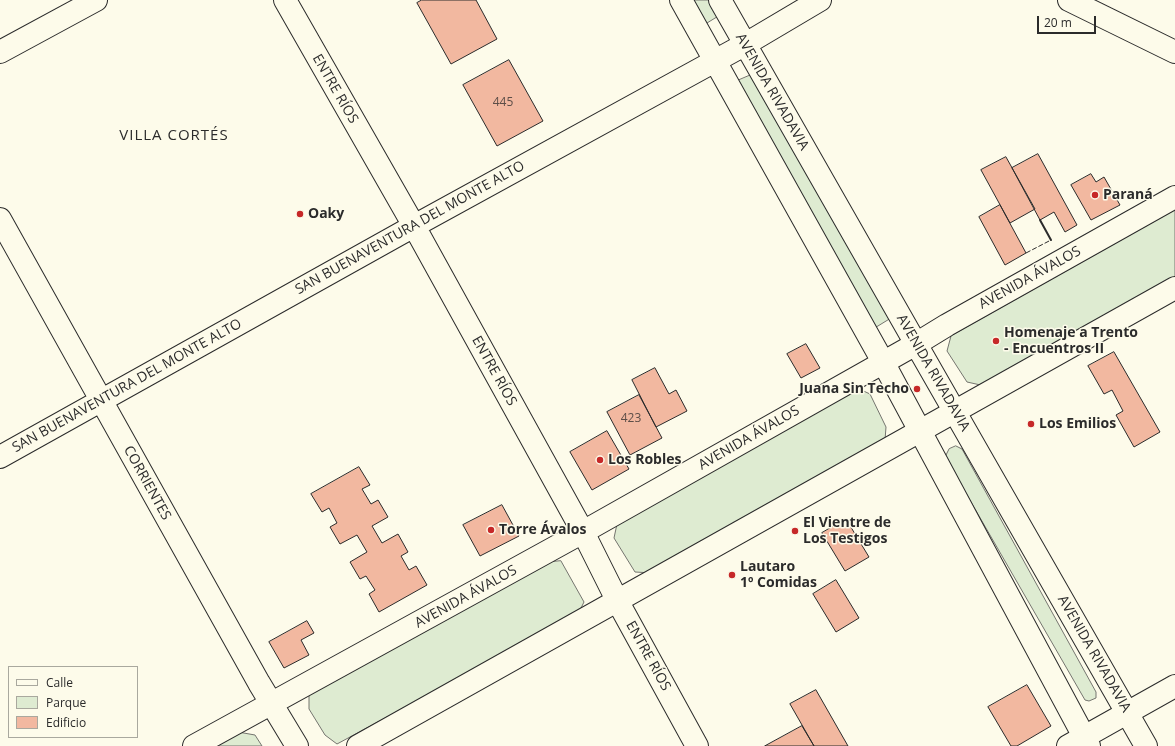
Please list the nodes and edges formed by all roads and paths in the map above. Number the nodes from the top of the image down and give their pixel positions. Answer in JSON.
{"nodes":[{"id":1,"x":96,"y":0,"type":"edge"},
{"id":2,"x":285,"y":0,"type":"edge"},
{"id":3,"x":681,"y":0,"type":"edge"},
{"id":4,"x":720,"y":0,"type":"edge"},
{"id":5,"x":820,"y":0,"type":"edge"},
{"id":6,"x":1069,"y":0,"type":"edge"},
{"id":7,"x":744,"y":45,"type":"junction"},
{"id":8,"x":0,"y":52,"type":"edge"},
{"id":9,"x":1175,"y":52,"type":"edge"},
{"id":10,"x":714,"y":60,"type":"junction"},
{"id":11,"x":1175,"y":197,"type":"edge"},
{"id":12,"x":0,"y":219,"type":"edge"},
{"id":13,"x":414,"y":226,"type":"junction"},
{"id":14,"x":1175,"y":288,"type":"edge"},
{"id":15,"x":916,"y":344,"type":"junction"},
{"id":16,"x":883,"y":362,"type":"junction"},
{"id":17,"x":101,"y":401,"type":"junction"},
{"id":18,"x":955,"y":413,"type":"junction"},
{"id":19,"x":919,"y":432,"type":"junction"},
{"id":20,"x":0,"y":457,"type":"edge"},
{"id":21,"x":583,"y":532,"type":"junction"},
{"id":22,"x":618,"y":602,"type":"junction"},
{"id":23,"x":1175,"y":686,"type":"edge"},
{"id":24,"x":271,"y":703,"type":"junction"},
{"id":25,"x":1128,"y":712,"type":"junction"},
{"id":26,"x":1080,"y":743,"type":"edge"},
{"id":27,"x":194,"y":746,"type":"edge"},
{"id":28,"x":297,"y":746,"type":"edge"},
{"id":29,"x":358,"y":746,"type":"edge"},
{"id":30,"x":697,"y":746,"type":"edge"},
{"id":31,"x":1146,"y":746,"type":"edge"}],
"edges":[{"from":1,"to":8,"type":"street"},
{"from":2,"to":13,"type":"street","name":"ENTRE RÍOS"},
{"from":3,"to":10,"type":"street"},
{"from":4,"to":7,"type":"street","name":"AVENIDA RIVADAVIA"},
{"from":5,"to":7,"type":"street","name":"SAN BUENAVENTURA DEL MONTE ALTO"},
{"from":6,"to":9,"type":"street"},
{"from":7,"to":10,"type":"street","name":"SAN BUENAVENTURA DEL MONTE ALTO"},
{"from":7,"to":15,"type":"street","name":"AVENIDA RIVADAVIA"},
{"from":10,"to":13,"type":"street","name":"SAN BUENAVENTURA DEL MONTE ALTO"},
{"from":10,"to":16,"type":"street"},
{"from":11,"to":15,"type":"street","name":"AVENIDA ÁVALOS"},
{"from":12,"to":17,"type":"street","name":"CORRIENTES"},
{"from":13,"to":17,"type":"street","name":"SAN BUENAVENTURA DEL MONTE ALTO"},
{"from":13,"to":21,"type":"street","name":"ENTRE RÍOS"},
{"from":14,"to":18,"type":"street"},
{"from":15,"to":16,"type":"street","name":"AVENIDA ÁVALOS"},
{"from":15,"to":18,"type":"street","name":"AVENIDA RIVADAVIA"},
{"from":16,"to":19,"type":"street"},
{"from":16,"to":21,"type":"street","name":"AVENIDA ÁVALOS"},
{"from":17,"to":20,"type":"street","name":"SAN BUENAVENTURA DEL MONTE ALTO"},
{"from":17,"to":24,"type":"street","name":"CORRIENTES"},
{"from":18,"to":19,"type":"street"},
{"from":18,"to":25,"type":"street","name":"AVENIDA RIVADAVIA"},
{"from":19,"to":22,"type":"street"},
{"from":19,"to":26,"type":"street"},
{"from":21,"to":22,"type":"street","name":"ENTRE RÍOS"},
{"from":21,"to":24,"type":"street","name":"AVENIDA ÁVALOS"},
{"from":22,"to":29,"type":"street"},
{"from":22,"to":30,"type":"street","name":"ENTRE RÍOS"},
{"from":23,"to":25,"type":"street"},
{"from":24,"to":27,"type":"street","name":"AVENIDA ÁVALOS"},
{"from":24,"to":28,"type":"street","name":"CORRIENTES"},
{"from":25,"to":26,"type":"street"},
{"from":25,"to":31,"type":"street","name":"AVENIDA RIVADAVIA"}]}
